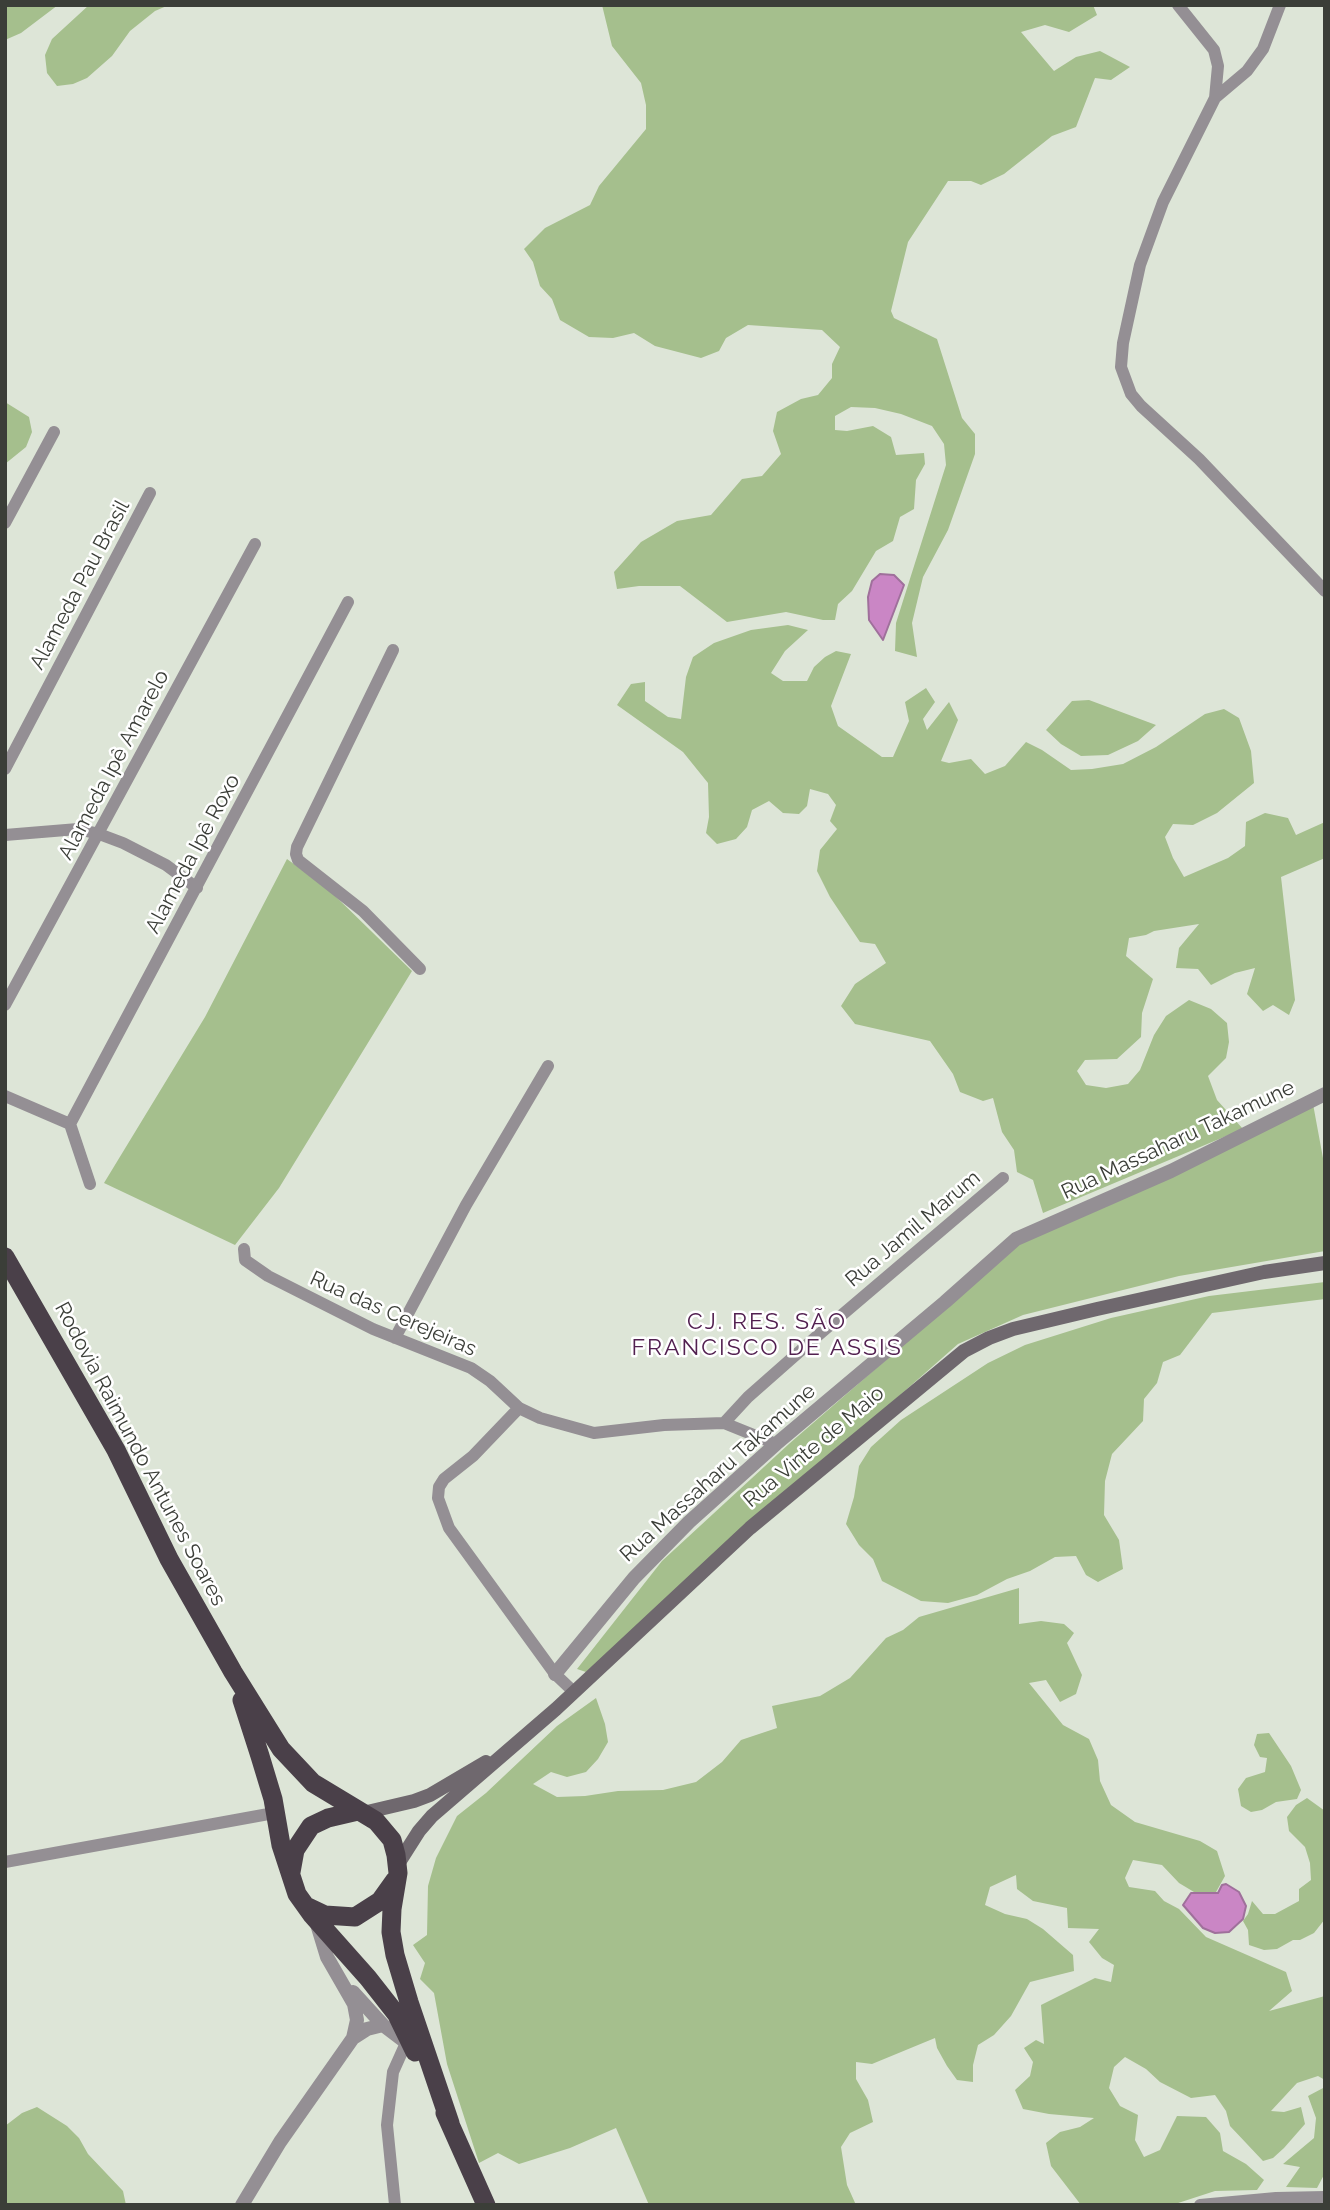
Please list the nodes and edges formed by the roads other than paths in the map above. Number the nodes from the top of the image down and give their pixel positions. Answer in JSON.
{"nodes":[{"id":1,"x":1178,"y":5,"type":"edge"},
{"id":2,"x":1280,"y":5,"type":"edge"},
{"id":3,"x":1215,"y":98,"type":"junction"},
{"id":4,"x":54,"y":432,"type":"dead end"},
{"id":5,"x":150,"y":493,"type":"dead end"},
{"id":6,"x":5,"y":523,"type":"edge"},
{"id":7,"x":255,"y":544,"type":"dead end"},
{"id":8,"x":1325,"y":591,"type":"edge"},
{"id":9,"x":348,"y":602,"type":"dead end"},
{"id":10,"x":393,"y":650,"type":"dead end"},
{"id":11,"x":5,"y":769,"type":"edge"},
{"id":12,"x":99,"y":834,"type":"junction"},
{"id":13,"x":5,"y":835,"type":"edge"},
{"id":14,"x":197,"y":888,"type":"junction"},
{"id":15,"x":420,"y":969,"type":"dead end"},
{"id":16,"x":5,"y":1004,"type":"edge"},
{"id":17,"x":548,"y":1066,"type":"dead end"},
{"id":18,"x":1325,"y":1094,"type":"edge"},
{"id":19,"x":5,"y":1096,"type":"edge"},
{"id":20,"x":70,"y":1124,"type":"junction"},
{"id":21,"x":1003,"y":1178,"type":"dead end"},
{"id":22,"x":90,"y":1184,"type":"dead end"},
{"id":23,"x":244,"y":1249,"type":"dead end"},
{"id":24,"x":5,"y":1257,"type":"edge"},
{"id":25,"x":1325,"y":1263,"type":"edge"},
{"id":26,"x":394,"y":1338,"type":"junction"},
{"id":27,"x":519,"y":1408,"type":"junction"},
{"id":28,"x":723,"y":1423,"type":"junction"},
{"id":29,"x":776,"y":1444,"type":"junction"},
{"id":30,"x":233,"y":1672,"type":"junction"},
{"id":31,"x":555,"y":1674,"type":"junction"},
{"id":32,"x":574,"y":1692,"type":"junction"},
{"id":33,"x":514,"y":1746,"type":"junction"},
{"id":34,"x":360,"y":1812,"type":"junction"},
{"id":35,"x":274,"y":1813,"type":"junction"},
{"id":36,"x":5,"y":1861,"type":"edge"},
{"id":37,"x":398,"y":1868,"type":"junction"},
{"id":38,"x":290,"y":1876,"type":"junction"},
{"id":39,"x":311,"y":1913,"type":"junction"},
{"id":40,"x":334,"y":1970,"type":"junction"},
{"id":41,"x":383,"y":2025,"type":"junction"},
{"id":42,"x":353,"y":2038,"type":"junction"},
{"id":43,"x":410,"y":2045,"type":"junction"},
{"id":44,"x":450,"y":2123,"type":"junction"},
{"id":45,"x":1325,"y":2197,"type":"edge"},
{"id":46,"x":242,"y":2205,"type":"edge"},
{"id":47,"x":395,"y":2205,"type":"edge"},
{"id":48,"x":486,"y":2205,"type":"edge"},
{"id":49,"x":1200,"y":2205,"type":"edge"}],
"edges":[{"from":1,"to":3,"type":"street"},
{"from":2,"to":3,"type":"street"},
{"from":3,"to":8,"type":"street"},
{"from":4,"to":6,"type":"street"},
{"from":5,"to":11,"type":"street","name":"Alameda Pau Brasil"},
{"from":7,"to":12,"type":"street","name":"Alameda Ipê Amarelo"},
{"from":9,"to":14,"type":"street","name":"Alameda Ipê Roxo"},
{"from":10,"to":15,"type":"street"},
{"from":12,"to":13,"type":"street"},
{"from":12,"to":14,"type":"street"},
{"from":12,"to":16,"type":"street","name":"Alameda Ipê Amarelo"},
{"from":14,"to":20,"type":"street","name":"Alameda Ipê Roxo"},
{"from":17,"to":26,"type":"street"},
{"from":18,"to":29,"type":"street","name":"Rua Massaharu Takamune"},
{"from":19,"to":20,"type":"street"},
{"from":20,"to":22,"type":"street"},
{"from":21,"to":28,"type":"street","name":"Rua Jamil Marum"},
{"from":23,"to":26,"type":"street","name":"Rua das Cerejeiras"},
{"from":24,"to":30,"type":"highway","name":"Rodovia Raimundo Antunes Soares"},
{"from":25,"to":32,"type":"main road","name":"Rua Vinte de Maio"},
{"from":26,"to":27,"type":"street","name":"Rua das Cerejeiras"},
{"from":27,"to":28,"type":"street","name":"Rua das Cerejeiras"},
{"from":27,"to":31,"type":"street"},
{"from":28,"to":29,"type":"street","name":"Rua das Cerejeiras"},
{"from":29,"to":31,"type":"street","name":"Rua Massaharu Takamune"},
{"from":30,"to":34,"type":"highway"},
{"from":30,"to":35,"type":"highway"},
{"from":31,"to":32,"type":"street"},
{"from":32,"to":33,"type":"main road","name":"Rua Vinte de Maio"},
{"from":33,"to":34,"type":"main road","name":"Rua Vinte de Maio"},
{"from":33,"to":37,"type":"main road","name":"Rua Vinte de Maio"},
{"from":34,"to":37,"type":"highway"},
{"from":34,"to":38,"type":"highway"},
{"from":35,"to":36,"type":"street"},
{"from":35,"to":38,"type":"highway"},
{"from":37,"to":39,"type":"highway"},
{"from":37,"to":44,"type":"highway"},
{"from":38,"to":39,"type":"highway"},
{"from":39,"to":40,"type":"street"},
{"from":39,"to":43,"type":"highway"},
{"from":40,"to":41,"type":"street"},
{"from":40,"to":42,"type":"street"},
{"from":41,"to":42,"type":"street"},
{"from":41,"to":43,"type":"street"},
{"from":42,"to":46,"type":"street"},
{"from":43,"to":44,"type":"highway"},
{"from":43,"to":47,"type":"street"},
{"from":44,"to":48,"type":"highway"},
{"from":45,"to":49,"type":"street"}]}
